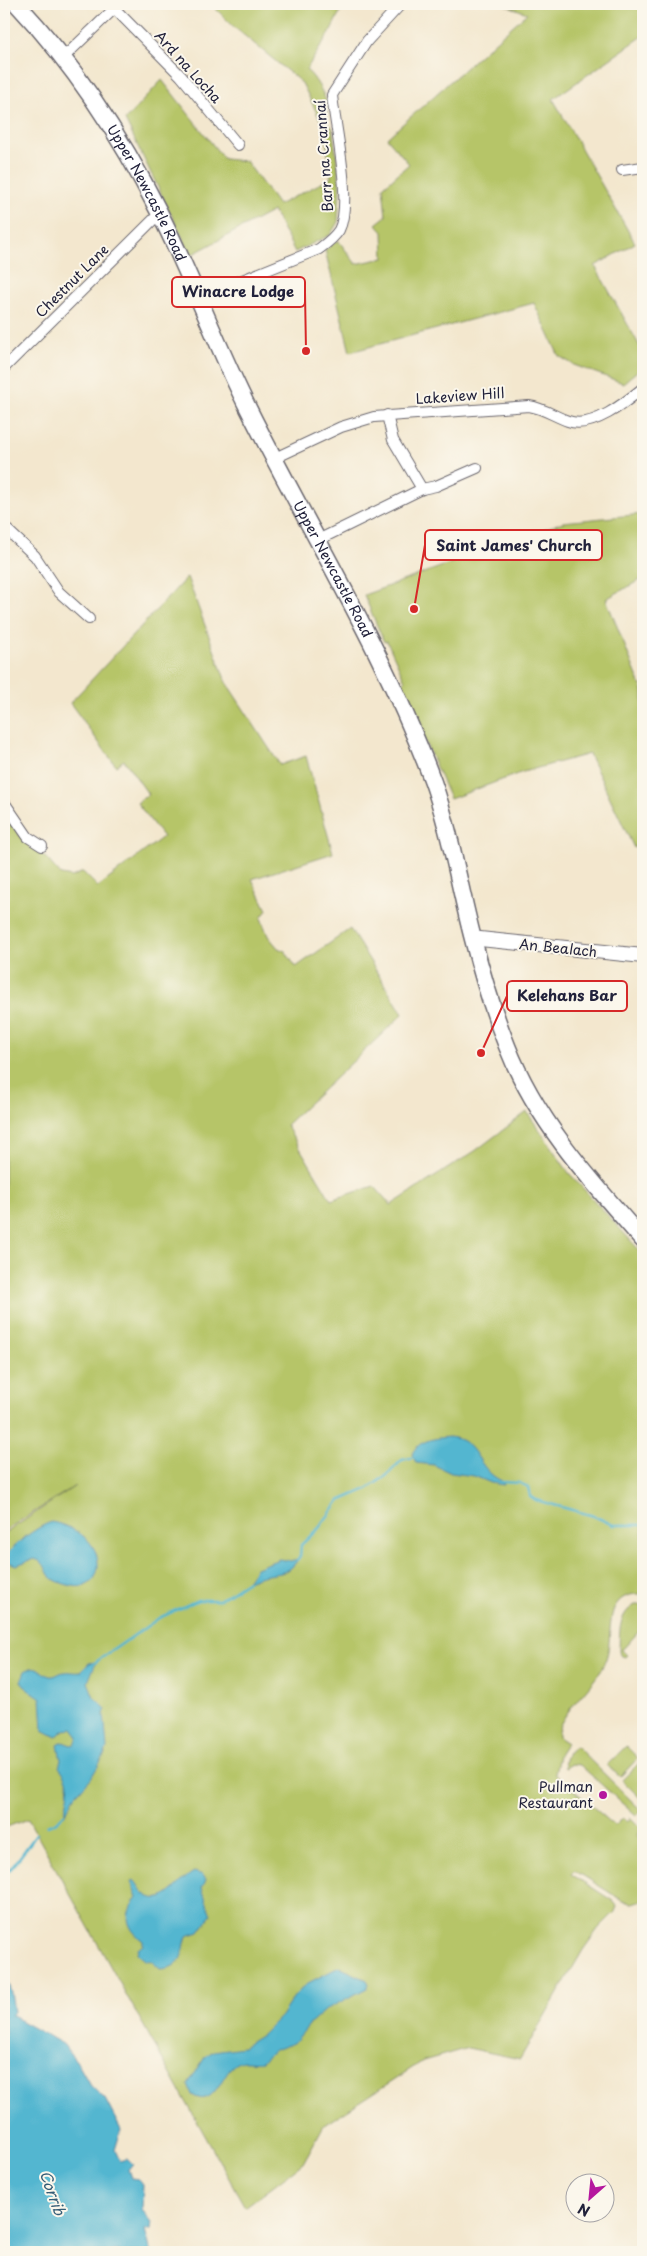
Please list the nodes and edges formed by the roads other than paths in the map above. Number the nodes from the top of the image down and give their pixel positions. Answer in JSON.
{"nodes":[{"id":1,"x":16,"y":4,"type":"edge"},
{"id":2,"x":401,"y":4,"type":"edge"},
{"id":3,"x":117,"y":6,"type":"edge"},
{"id":4,"x":64,"y":57,"type":"junction"},
{"id":5,"x":238,"y":145,"type":"dead end"},
{"id":6,"x":643,"y":167,"type":"edge"},
{"id":7,"x":622,"y":170,"type":"dead end"},
{"id":8,"x":160,"y":213,"type":"junction"},
{"id":9,"x":198,"y":298,"type":"junction"},
{"id":10,"x":4,"y":368,"type":"edge"},
{"id":11,"x":643,"y":388,"type":"edge"},
{"id":12,"x":387,"y":415,"type":"junction"},
{"id":13,"x":275,"y":458,"type":"junction"},
{"id":14,"x":477,"y":468,"type":"dead end"},
{"id":15,"x":422,"y":489,"type":"junction"},
{"id":16,"x":4,"y":527,"type":"edge"},
{"id":17,"x":318,"y":540,"type":"junction"},
{"id":18,"x":89,"y":619,"type":"dead end"},
{"id":19,"x":4,"y":802,"type":"edge"},
{"id":20,"x":42,"y":846,"type":"dead end"},
{"id":21,"x":473,"y":941,"type":"junction"},
{"id":22,"x":643,"y":956,"type":"edge"},
{"id":23,"x":643,"y":1240,"type":"edge"}],
"edges":[{"from":1,"to":4,"type":"main road","name":"Upper Newcastle Road"},
{"from":2,"to":9,"type":"street","name":"Barr na Crannaí"},
{"from":3,"to":4,"type":"street","name":"Ard na Locha"},
{"from":3,"to":5,"type":"street","name":"Ard na Locha"},
{"from":4,"to":8,"type":"main road","name":"Upper Newcastle Road"},
{"from":6,"to":7,"type":"street"},
{"from":8,"to":9,"type":"main road","name":"Upper Newcastle Road"},
{"from":8,"to":10,"type":"street","name":"Chestnut Lane"},
{"from":9,"to":13,"type":"main road","name":"Upper Newcastle Road"},
{"from":11,"to":12,"type":"street","name":"Lakeview Hill"},
{"from":12,"to":13,"type":"street","name":"Lakeview Hill"},
{"from":12,"to":15,"type":"street"},
{"from":13,"to":17,"type":"main road","name":"Upper Newcastle Road"},
{"from":14,"to":15,"type":"street"},
{"from":15,"to":17,"type":"street"},
{"from":16,"to":18,"type":"street"},
{"from":17,"to":21,"type":"main road","name":"Upper Newcastle Road"},
{"from":19,"to":20,"type":"street"},
{"from":21,"to":22,"type":"street","name":"An Bealach"},
{"from":21,"to":23,"type":"main road","name":"Upper Newcastle Road"}]}
